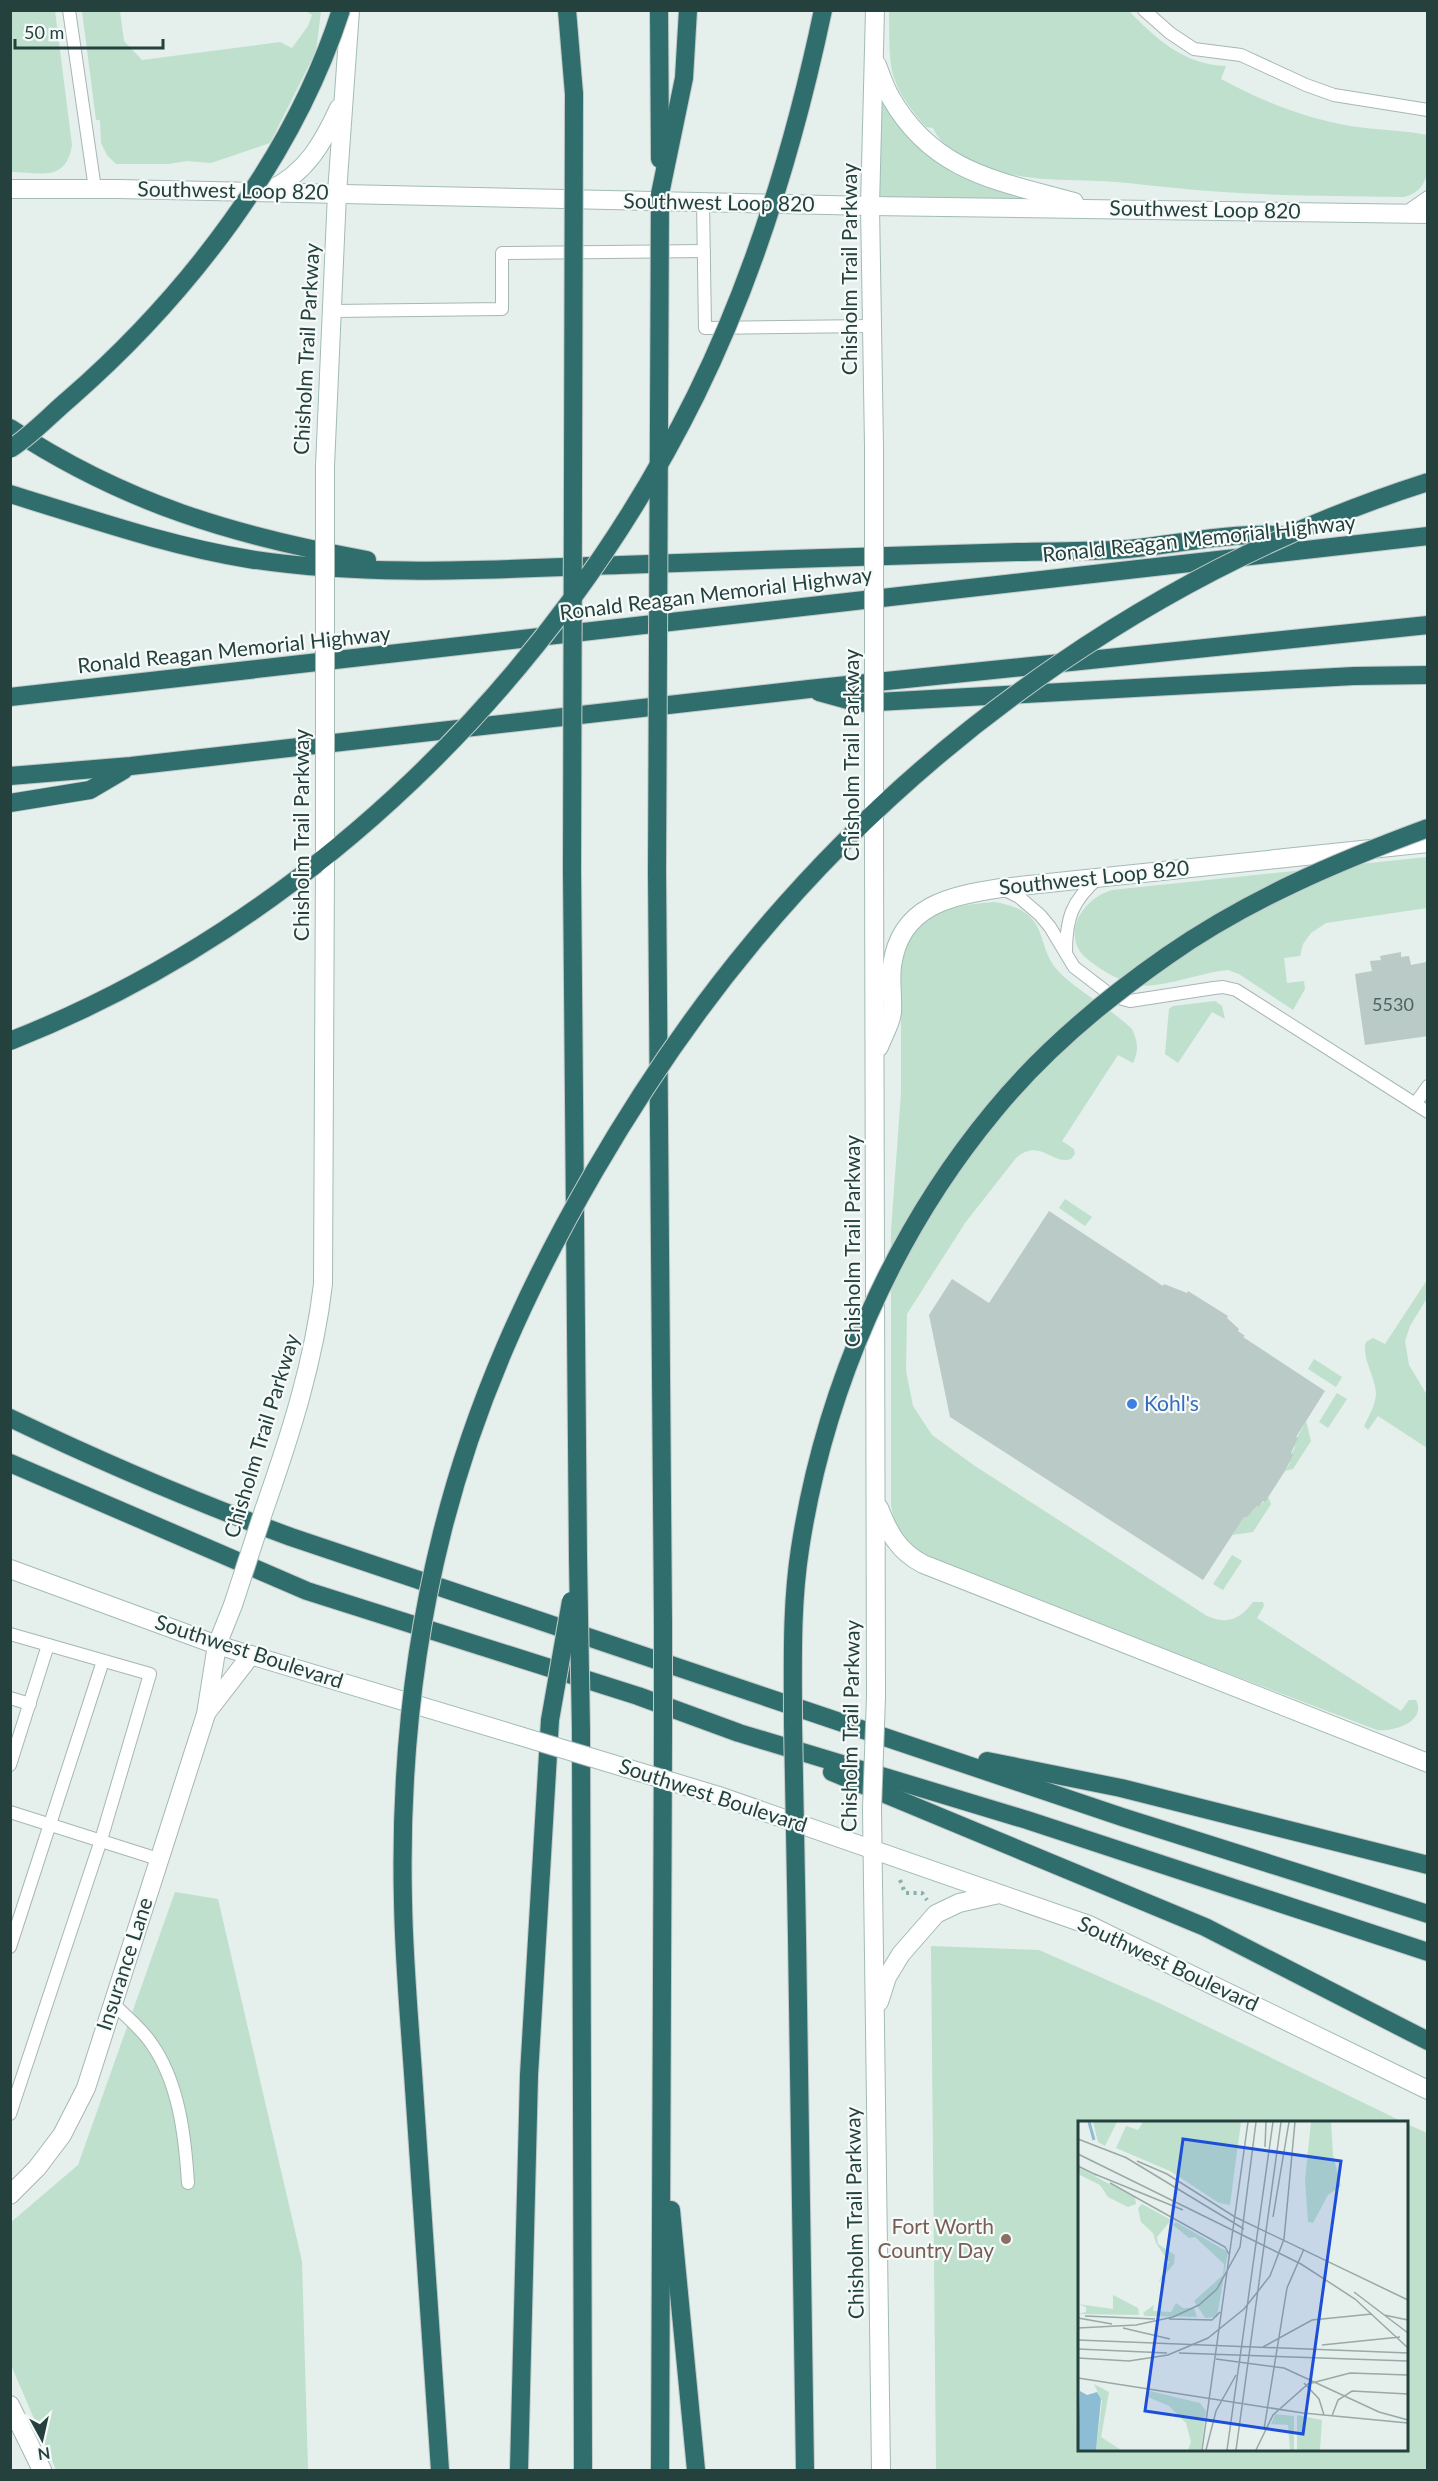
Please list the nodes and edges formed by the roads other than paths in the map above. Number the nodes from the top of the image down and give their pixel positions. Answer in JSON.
{"nodes":[{"id":1,"x":69,"y":10,"type":"edge"},
{"id":2,"x":340,"y":10,"type":"edge"},
{"id":3,"x":350,"y":10,"type":"edge"},
{"id":4,"x":567,"y":10,"type":"edge"},
{"id":5,"x":574,"y":10,"type":"edge"},
{"id":6,"x":659,"y":10,"type":"edge"},
{"id":7,"x":688,"y":10,"type":"edge"},
{"id":8,"x":823,"y":10,"type":"edge"},
{"id":9,"x":875,"y":10,"type":"edge"},
{"id":10,"x":1144,"y":10,"type":"edge"},
{"id":11,"x":874,"y":58,"type":"junction"},
{"id":12,"x":574,"y":94,"type":"junction"},
{"id":13,"x":343,"y":98,"type":"junction"},
{"id":14,"x":1428,"y":110,"type":"edge"},
{"id":15,"x":10,"y":189,"type":"edge"},
{"id":16,"x":94,"y":189,"type":"junction"},
{"id":17,"x":267,"y":192,"type":"junction"},
{"id":18,"x":337,"y":193,"type":"junction"},
{"id":19,"x":660,"y":194,"type":"junction"},
{"id":20,"x":1428,"y":197,"type":"edge"},
{"id":21,"x":703,"y":202,"type":"junction"},
{"id":22,"x":870,"y":206,"type":"junction"},
{"id":23,"x":1099,"y":208,"type":"junction"},
{"id":24,"x":1405,"y":213,"type":"junction"},
{"id":25,"x":1428,"y":214,"type":"edge"},
{"id":26,"x":704,"y":251,"type":"junction"},
{"id":27,"x":332,"y":311,"type":"junction"},
{"id":28,"x":872,"y":326,"type":"junction"},
{"id":29,"x":10,"y":429,"type":"edge"},
{"id":30,"x":10,"y":449,"type":"edge"},
{"id":31,"x":1428,"y":482,"type":"edge"},
{"id":32,"x":10,"y":494,"type":"edge"},
{"id":33,"x":1428,"y":536,"type":"edge"},
{"id":34,"x":1342,"y":544,"type":"junction"},
{"id":35,"x":428,"y":572,"type":"junction"},
{"id":36,"x":1428,"y":625,"type":"edge"},
{"id":37,"x":1428,"y":675,"type":"edge"},
{"id":38,"x":809,"y":689,"type":"junction"},
{"id":39,"x":10,"y":697,"type":"edge"},
{"id":40,"x":131,"y":766,"type":"junction"},
{"id":41,"x":10,"y":777,"type":"edge"},
{"id":42,"x":10,"y":803,"type":"edge"},
{"id":43,"x":1428,"y":828,"type":"edge"},
{"id":44,"x":1428,"y":843,"type":"edge"},
{"id":45,"x":1100,"y":877,"type":"junction"},
{"id":46,"x":1001,"y":888,"type":"junction"},
{"id":47,"x":1066,"y":955,"type":"junction"},
{"id":48,"x":10,"y":1041,"type":"edge"},
{"id":49,"x":875,"y":1057,"type":"junction"},
{"id":50,"x":1428,"y":1086,"type":"edge"},
{"id":51,"x":1415,"y":1104,"type":"junction"},
{"id":52,"x":1428,"y":1112,"type":"edge"},
{"id":53,"x":10,"y":1418,"type":"edge"},
{"id":54,"x":10,"y":1463,"type":"edge"},
{"id":55,"x":875,"y":1500,"type":"junction"},
{"id":56,"x":578,"y":1558,"type":"junction"},
{"id":57,"x":19,"y":1571,"type":"edge"},
{"id":58,"x":10,"y":1634,"type":"edge"},
{"id":59,"x":48,"y":1645,"type":"junction"},
{"id":60,"x":217,"y":1645,"type":"junction"},
{"id":61,"x":251,"y":1655,"type":"junction"},
{"id":62,"x":103,"y":1661,"type":"junction"},
{"id":63,"x":10,"y":1698,"type":"edge"},
{"id":64,"x":30,"y":1704,"type":"junction"},
{"id":65,"x":206,"y":1714,"type":"junction"},
{"id":66,"x":739,"y":1733,"type":"junction"},
{"id":67,"x":912,"y":1745,"type":"junction"},
{"id":68,"x":1428,"y":1763,"type":"edge"},
{"id":69,"x":10,"y":1766,"type":"edge"},
{"id":70,"x":10,"y":1812,"type":"edge"},
{"id":71,"x":50,"y":1824,"type":"junction"},
{"id":72,"x":100,"y":1840,"type":"junction"},
{"id":73,"x":872,"y":1849,"type":"junction"},
{"id":74,"x":158,"y":1859,"type":"junction"},
{"id":75,"x":1428,"y":1865,"type":"edge"},
{"id":76,"x":999,"y":1894,"type":"junction"},
{"id":77,"x":1428,"y":1914,"type":"edge"},
{"id":78,"x":10,"y":1947,"type":"edge"},
{"id":79,"x":1428,"y":1952,"type":"edge"},
{"id":80,"x":112,"y":2003,"type":"junction"},
{"id":81,"x":874,"y":2015,"type":"junction"},
{"id":82,"x":1428,"y":2041,"type":"edge"},
{"id":83,"x":1428,"y":2090,"type":"edge"},
{"id":84,"x":660,"y":2104,"type":"junction"},
{"id":85,"x":10,"y":2114,"type":"edge"},
{"id":86,"x":188,"y":2183,"type":"dead end"},
{"id":87,"x":10,"y":2196,"type":"edge"},
{"id":88,"x":10,"y":2405,"type":"edge"},
{"id":89,"x":42,"y":2470,"type":"edge"},
{"id":90,"x":440,"y":2470,"type":"edge"},
{"id":91,"x":519,"y":2470,"type":"edge"},
{"id":92,"x":583,"y":2470,"type":"edge"},
{"id":93,"x":660,"y":2470,"type":"edge"},
{"id":94,"x":696,"y":2470,"type":"edge"},
{"id":95,"x":805,"y":2470,"type":"edge"},
{"id":96,"x":881,"y":2470,"type":"edge"}],
"edges":[{"from":1,"to":16,"type":"lane"},
{"from":2,"to":30,"type":"highway","bridge":true},
{"from":3,"to":13,"type":"main road","name":"Chisholm Trail Parkway"},
{"from":4,"to":12,"type":"highway"},
{"from":5,"to":12,"type":"highway"},
{"from":6,"to":19,"type":"highway"},
{"from":7,"to":19,"type":"highway"},
{"from":8,"to":48,"type":"highway","bridge":true},
{"from":9,"to":11,"type":"main road","name":"Chisholm Trail Parkway"},
{"from":10,"to":14,"type":"lane"},
{"from":11,"to":22,"type":"main road","name":"Chisholm Trail Parkway"},
{"from":11,"to":23,"type":"main road"},
{"from":12,"to":56,"type":"highway","bridge":true},
{"from":13,"to":17,"type":"main road"},
{"from":13,"to":18,"type":"main road","name":"Chisholm Trail Parkway"},
{"from":15,"to":16,"type":"main road","name":"Southwest Loop 820"},
{"from":16,"to":17,"type":"main road","name":"Southwest Loop 820"},
{"from":17,"to":18,"type":"main road","name":"Southwest Loop 820"},
{"from":18,"to":21,"type":"main road","name":"Southwest Loop 820"},
{"from":18,"to":27,"type":"main road","name":"Chisholm Trail Parkway"},
{"from":19,"to":84,"type":"highway","bridge":true},
{"from":20,"to":24,"type":"lane"},
{"from":21,"to":22,"type":"main road","name":"Southwest Loop 820"},
{"from":21,"to":26,"type":"lane"},
{"from":22,"to":23,"type":"main road","name":"Southwest Loop 820"},
{"from":22,"to":28,"type":"main road","name":"Chisholm Trail Parkway"},
{"from":23,"to":24,"type":"main road","name":"Southwest Loop 820"},
{"from":24,"to":25,"type":"main road","name":"Southwest Loop 820"},
{"from":26,"to":27,"type":"lane"},
{"from":26,"to":28,"type":"lane"},
{"from":27,"to":60,"type":"main road","name":"Chisholm Trail Parkway","bridge":true},
{"from":28,"to":49,"type":"main road","name":"Chisholm Trail Parkway","bridge":true},
{"from":29,"to":35,"type":"highway"},
{"from":31,"to":90,"type":"highway","bridge":true},
{"from":32,"to":35,"type":"highway"},
{"from":33,"to":34,"type":"highway","name":"Ronald Reagan Memorial Highway"},
{"from":34,"to":35,"type":"highway"},
{"from":34,"to":39,"type":"highway","name":"Ronald Reagan Memorial Highway"},
{"from":36,"to":38,"type":"highway"},
{"from":37,"to":38,"type":"highway"},
{"from":38,"to":40,"type":"highway"},
{"from":40,"to":41,"type":"highway"},
{"from":40,"to":42,"type":"highway"},
{"from":43,"to":95,"type":"highway","bridge":true},
{"from":44,"to":45,"type":"main road","name":"Southwest Loop 820"},
{"from":45,"to":46,"type":"main road","name":"Southwest Loop 820"},
{"from":45,"to":47,"type":"lane"},
{"from":46,"to":47,"type":"lane"},
{"from":46,"to":49,"type":"main road","name":"Southwest Loop 820"},
{"from":47,"to":51,"type":"lane"},
{"from":49,"to":55,"type":"main road","name":"Chisholm Trail Parkway"},
{"from":50,"to":51,"type":"lane"},
{"from":51,"to":52,"type":"lane"},
{"from":53,"to":67,"type":"highway"},
{"from":54,"to":66,"type":"highway"},
{"from":55,"to":68,"type":"main road"},
{"from":55,"to":73,"type":"main road","name":"Chisholm Trail Parkway","bridge":true},
{"from":56,"to":91,"type":"highway","bridge":true},
{"from":56,"to":92,"type":"highway","bridge":true},
{"from":57,"to":60,"type":"main road","name":"Southwest Boulevard"},
{"from":58,"to":59,"type":"lane"},
{"from":59,"to":62,"type":"lane"},
{"from":59,"to":64,"type":"lane"},
{"from":60,"to":61,"type":"main road","name":"Southwest Boulevard"},
{"from":60,"to":65,"type":"main road","name":"Insurance Lane"},
{"from":61,"to":65,"type":"main road","name":"Insurance Lane"},
{"from":61,"to":73,"type":"main road","name":"Southwest Boulevard","bridge":true},
{"from":62,"to":71,"type":"lane"},
{"from":62,"to":72,"type":"lane"},
{"from":63,"to":64,"type":"lane"},
{"from":64,"to":69,"type":"lane"},
{"from":65,"to":74,"type":"main road","name":"Insurance Lane"},
{"from":66,"to":79,"type":"highway"},
{"from":66,"to":82,"type":"highway"},
{"from":67,"to":75,"type":"highway"},
{"from":67,"to":77,"type":"highway"},
{"from":70,"to":71,"type":"lane"},
{"from":71,"to":72,"type":"lane"},
{"from":71,"to":78,"type":"lane"},
{"from":72,"to":74,"type":"lane"},
{"from":72,"to":85,"type":"lane"},
{"from":73,"to":76,"type":"main road","name":"Southwest Boulevard"},
{"from":73,"to":81,"type":"main road","name":"Chisholm Trail Parkway"},
{"from":74,"to":80,"type":"main road","name":"Insurance Lane"},
{"from":76,"to":81,"type":"main road"},
{"from":76,"to":83,"type":"main road","name":"Southwest Boulevard"},
{"from":80,"to":86,"type":"lane"},
{"from":80,"to":87,"type":"main road","name":"Insurance Lane"},
{"from":81,"to":96,"type":"main road","name":"Chisholm Trail Parkway"},
{"from":84,"to":93,"type":"highway"},
{"from":84,"to":94,"type":"highway"},
{"from":88,"to":89,"type":"main road"}]}
